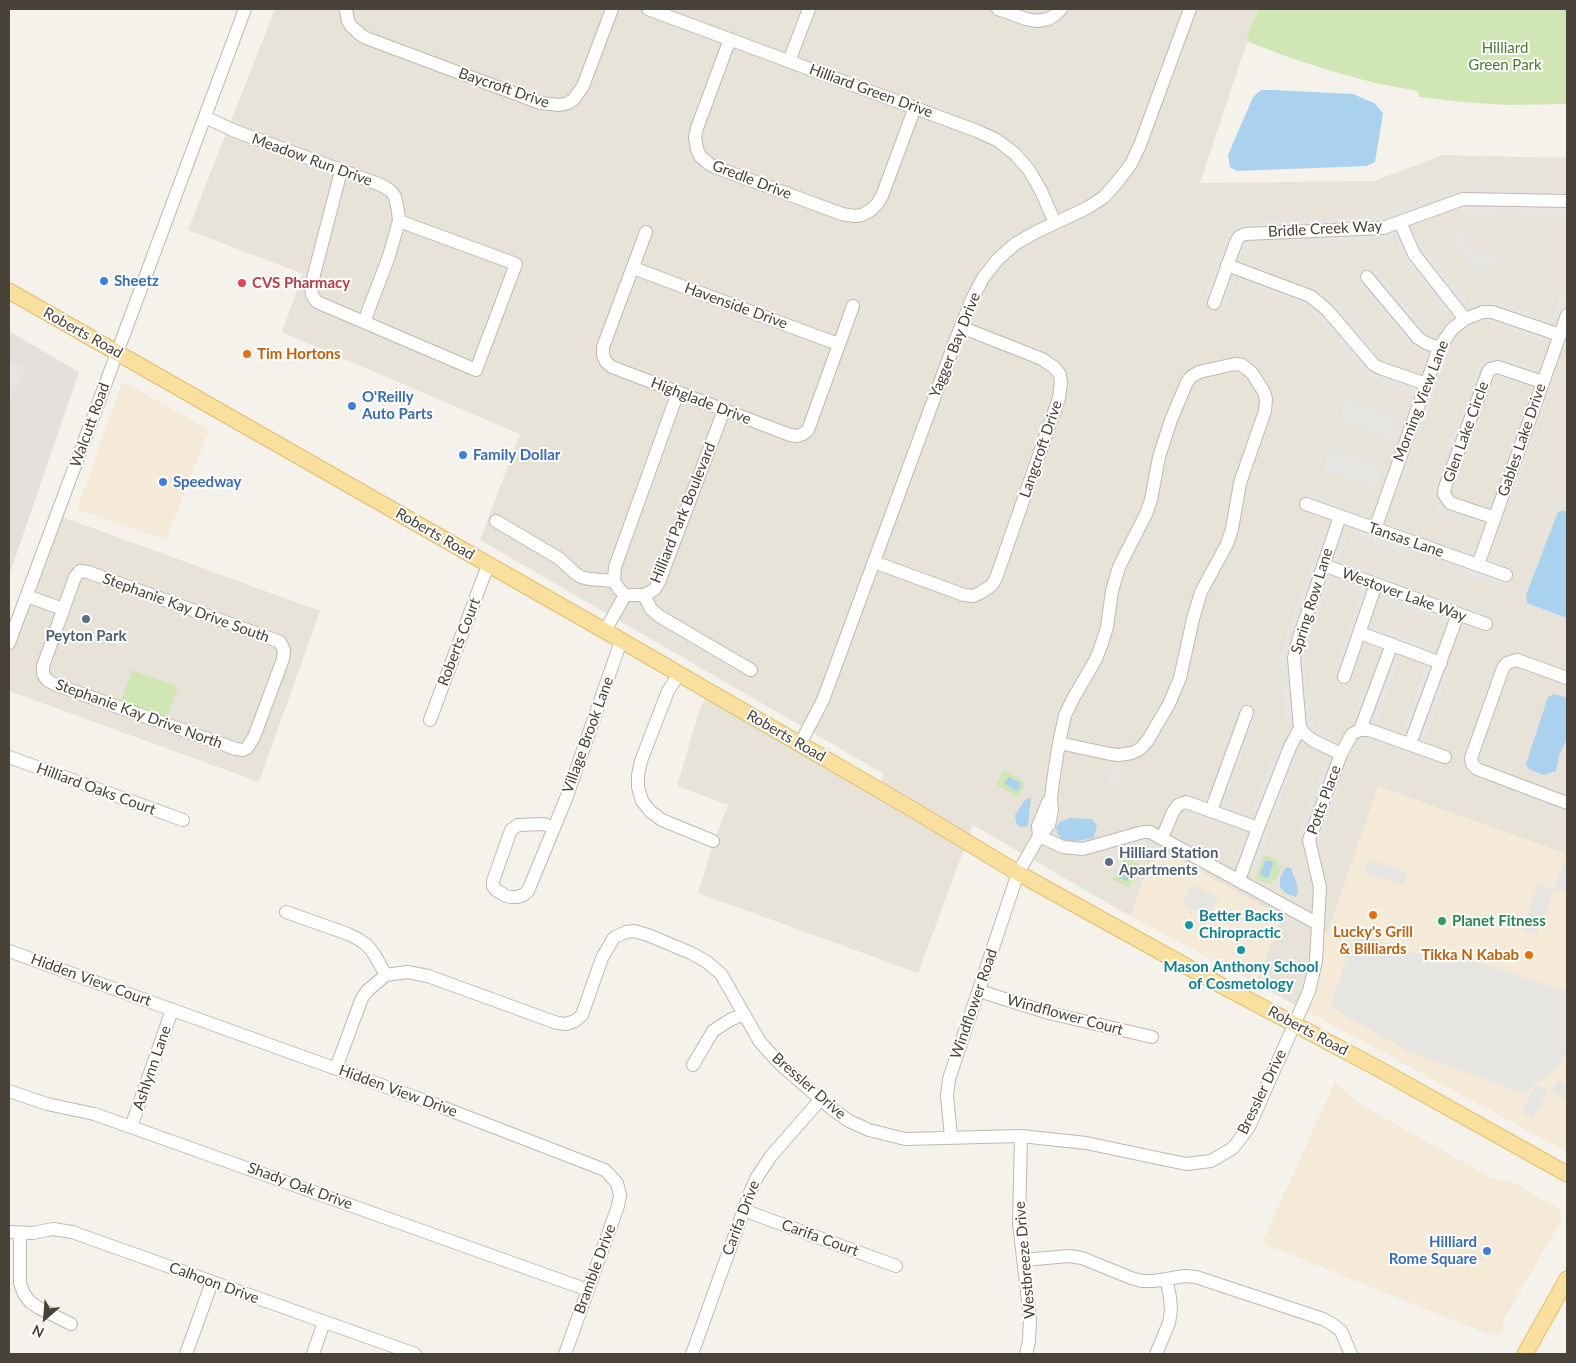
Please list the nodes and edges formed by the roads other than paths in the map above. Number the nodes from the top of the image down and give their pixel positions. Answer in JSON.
{"nodes":[{"id":1,"x":245,"y":9,"type":"edge"},
{"id":2,"x":612,"y":9,"type":"edge"},
{"id":3,"x":648,"y":9,"type":"edge"},
{"id":4,"x":809,"y":9,"type":"edge"},
{"id":5,"x":998,"y":9,"type":"edge"},
{"id":6,"x":1062,"y":9,"type":"edge"},
{"id":7,"x":1190,"y":9,"type":"edge"},
{"id":8,"x":347,"y":15,"type":"edge"},
{"id":9,"x":730,"y":39,"type":"junction"},
{"id":10,"x":789,"y":61,"type":"junction"},
{"id":11,"x":914,"y":108,"type":"junction"},
{"id":12,"x":204,"y":117,"type":"junction"},
{"id":13,"x":341,"y":171,"type":"junction"},
{"id":14,"x":1567,"y":202,"type":"edge"},
{"id":15,"x":398,"y":221,"type":"junction"},
{"id":16,"x":1400,"y":222,"type":"junction"},
{"id":17,"x":1055,"y":223,"type":"junction"},
{"id":18,"x":646,"y":232,"type":"dead end"},
{"id":19,"x":1227,"y":266,"type":"junction"},
{"id":20,"x":633,"y":268,"type":"junction"},
{"id":21,"x":1367,"y":277,"type":"dead end"},
{"id":22,"x":9,"y":291,"type":"edge"},
{"id":23,"x":1214,"y":303,"type":"dead end"},
{"id":24,"x":853,"y":306,"type":"dead end"},
{"id":25,"x":1567,"y":315,"type":"edge"},
{"id":26,"x":1465,"y":319,"type":"junction"},
{"id":27,"x":364,"y":322,"type":"junction"},
{"id":28,"x":961,"y":327,"type":"junction"},
{"id":29,"x":1560,"y":335,"type":"junction"},
{"id":30,"x":838,"y":344,"type":"junction"},
{"id":31,"x":1439,"y":348,"type":"junction"},
{"id":32,"x":118,"y":352,"type":"junction"},
{"id":33,"x":1542,"y":382,"type":"junction"},
{"id":34,"x":1426,"y":384,"type":"junction"},
{"id":35,"x":678,"y":392,"type":"junction"},
{"id":36,"x":724,"y":410,"type":"junction"},
{"id":37,"x":1306,"y":504,"type":"dead end"},
{"id":38,"x":1340,"y":516,"type":"junction"},
{"id":39,"x":1495,"y":518,"type":"junction"},
{"id":40,"x":496,"y":521,"type":"dead end"},
{"id":41,"x":1375,"y":529,"type":"junction"},
{"id":42,"x":874,"y":562,"type":"junction"},
{"id":43,"x":488,"y":564,"type":"junction"},
{"id":44,"x":1323,"y":565,"type":"junction"},
{"id":45,"x":1478,"y":565,"type":"junction"},
{"id":46,"x":1506,"y":575,"type":"dead end"},
{"id":47,"x":614,"y":581,"type":"junction"},
{"id":48,"x":1376,"y":584,"type":"junction"},
{"id":49,"x":626,"y":594,"type":"junction"},
{"id":50,"x":27,"y":596,"type":"junction"},
{"id":51,"x":644,"y":596,"type":"junction"},
{"id":52,"x":63,"y":609,"type":"junction"},
{"id":53,"x":1458,"y":614,"type":"junction"},
{"id":54,"x":1486,"y":624,"type":"dead end"},
{"id":55,"x":605,"y":631,"type":"junction"},
{"id":56,"x":1360,"y":633,"type":"junction"},
{"id":57,"x":622,"y":641,"type":"junction"},
{"id":58,"x":9,"y":643,"type":"edge"},
{"id":59,"x":1392,"y":644,"type":"junction"},
{"id":60,"x":1441,"y":663,"type":"junction"},
{"id":61,"x":751,"y":670,"type":"dead end"},
{"id":62,"x":678,"y":674,"type":"junction"},
{"id":63,"x":1344,"y":677,"type":"dead end"},
{"id":64,"x":1567,"y":678,"type":"edge"},
{"id":65,"x":1247,"y":712,"type":"dead end"},
{"id":66,"x":430,"y":720,"type":"dead end"},
{"id":67,"x":1300,"y":728,"type":"junction"},
{"id":68,"x":1360,"y":730,"type":"junction"},
{"id":69,"x":1059,"y":743,"type":"junction"},
{"id":70,"x":800,"y":744,"type":"junction"},
{"id":71,"x":1410,"y":744,"type":"junction"},
{"id":72,"x":247,"y":748,"type":"joint"},
{"id":73,"x":1340,"y":754,"type":"junction"},
{"id":74,"x":1445,"y":756,"type":"dead end"},
{"id":75,"x":9,"y":758,"type":"edge"},
{"id":76,"x":1567,"y":803,"type":"edge"},
{"id":77,"x":1211,"y":811,"type":"junction"},
{"id":78,"x":183,"y":820,"type":"dead end"},
{"id":79,"x":554,"y":828,"type":"junction"},
{"id":80,"x":1258,"y":828,"type":"junction"},
{"id":81,"x":1039,"y":836,"type":"junction"},
{"id":82,"x":1162,"y":838,"type":"junction"},
{"id":83,"x":714,"y":841,"type":"dead end"},
{"id":84,"x":1018,"y":873,"type":"junction"},
{"id":85,"x":1239,"y":880,"type":"junction"},
{"id":86,"x":286,"y":912,"type":"dead end"},
{"id":87,"x":1318,"y":924,"type":"junction"},
{"id":88,"x":9,"y":951,"type":"edge"},
{"id":89,"x":386,"y":975,"type":"junction"},
{"id":90,"x":979,"y":991,"type":"junction"},
{"id":91,"x":172,"y":1010,"type":"junction"},
{"id":92,"x":744,"y":1014,"type":"junction"},
{"id":93,"x":1294,"y":1024,"type":"junction"},
{"id":94,"x":1152,"y":1037,"type":"dead end"},
{"id":95,"x":693,"y":1065,"type":"dead end"},
{"id":96,"x":336,"y":1068,"type":"junction"},
{"id":97,"x":9,"y":1091,"type":"edge"},
{"id":98,"x":820,"y":1100,"type":"junction"},
{"id":99,"x":131,"y":1127,"type":"junction"},
{"id":100,"x":1021,"y":1136,"type":"junction"},
{"id":101,"x":951,"y":1138,"type":"junction"},
{"id":102,"x":1567,"y":1174,"type":"edge"},
{"id":103,"x":617,"y":1183,"type":"joint"},
{"id":104,"x":743,"y":1210,"type":"junction"},
{"id":105,"x":14,"y":1233,"type":"edge"},
{"id":106,"x":1023,"y":1260,"type":"junction"},
{"id":107,"x":896,"y":1266,"type":"dead end"},
{"id":108,"x":1166,"y":1279,"type":"junction"},
{"id":109,"x":1567,"y":1279,"type":"edge"},
{"id":110,"x":212,"y":1282,"type":"junction"},
{"id":111,"x":588,"y":1290,"type":"junction"},
{"id":112,"x":324,"y":1322,"type":"junction"},
{"id":113,"x":71,"y":1324,"type":"dead end"},
{"id":114,"x":186,"y":1354,"type":"edge"},
{"id":115,"x":313,"y":1354,"type":"edge"},
{"id":116,"x":415,"y":1354,"type":"edge"},
{"id":117,"x":565,"y":1354,"type":"edge"},
{"id":118,"x":692,"y":1354,"type":"edge"},
{"id":119,"x":1026,"y":1354,"type":"edge"},
{"id":120,"x":1156,"y":1354,"type":"edge"},
{"id":121,"x":1351,"y":1354,"type":"edge"},
{"id":122,"x":1525,"y":1354,"type":"edge"}],
"edges":[{"from":1,"to":12,"type":"street","name":"Walcutt Road"},
{"from":2,"to":8,"type":"street","name":"Baycroft Drive"},
{"from":3,"to":9,"type":"street","name":"Hilliard Green Drive"},
{"from":4,"to":10,"type":"street"},
{"from":5,"to":6,"type":"street"},
{"from":7,"to":17,"type":"street","name":"Yagger Bay Drive"},
{"from":9,"to":10,"type":"street","name":"Hilliard Green Drive"},
{"from":9,"to":11,"type":"street","name":"Gredle Drive"},
{"from":10,"to":11,"type":"street","name":"Hilliard Green Drive"},
{"from":11,"to":17,"type":"street","name":"Hilliard Green Drive"},
{"from":12,"to":13,"type":"street","name":"Meadow Run Drive"},
{"from":12,"to":32,"type":"street","name":"Walcutt Road"},
{"from":13,"to":15,"type":"street","name":"Meadow Run Drive"},
{"from":13,"to":27,"type":"street"},
{"from":14,"to":16,"type":"street","name":"Bridle Creek Way"},
{"from":15,"to":27,"type":"street","name":"Meadow Run Drive"},
{"from":15,"to":27,"type":"street"},
{"from":16,"to":19,"type":"street","name":"Bridle Creek Way"},
{"from":16,"to":26,"type":"street"},
{"from":17,"to":28,"type":"street","name":"Yagger Bay Drive"},
{"from":18,"to":20,"type":"street"},
{"from":19,"to":23,"type":"street","name":"Bridle Creek Way"},
{"from":19,"to":34,"type":"street"},
{"from":20,"to":30,"type":"street","name":"Havenside Drive"},
{"from":20,"to":35,"type":"street","name":"Highglade Drive"},
{"from":21,"to":31,"type":"street"},
{"from":22,"to":32,"type":"main road","name":"Roberts Road"},
{"from":24,"to":30,"type":"street"},
{"from":25,"to":29,"type":"street","name":"Gables Lake Drive"},
{"from":26,"to":29,"type":"street","name":"Morning View Lane"},
{"from":26,"to":31,"type":"street","name":"Morning View Lane"},
{"from":28,"to":42,"type":"street","name":"Yagger Bay Drive"},
{"from":28,"to":42,"type":"street","name":"Langcroft Drive"},
{"from":29,"to":33,"type":"street","name":"Gables Lake Drive"},
{"from":30,"to":36,"type":"street","name":"Highglade Drive"},
{"from":31,"to":34,"type":"street","name":"Morning View Lane"},
{"from":32,"to":43,"type":"main road","name":"Roberts Road"},
{"from":32,"to":50,"type":"street","name":"Walcutt Road"},
{"from":33,"to":39,"type":"street","name":"Gables Lake Drive"},
{"from":33,"to":39,"type":"street","name":"Glen Lake Circle"},
{"from":34,"to":41,"type":"street","name":"Morning View Lane"},
{"from":35,"to":36,"type":"street","name":"Highglade Drive"},
{"from":35,"to":47,"type":"street"},
{"from":36,"to":51,"type":"street","name":"Hilliard Park Boulevard"},
{"from":37,"to":38,"type":"street","name":"Tansas Lane"},
{"from":38,"to":41,"type":"street","name":"Tansas Lane"},
{"from":38,"to":44,"type":"street","name":"Spring Row Lane"},
{"from":39,"to":45,"type":"street","name":"Gables Lake Drive"},
{"from":40,"to":47,"type":"street"},
{"from":41,"to":45,"type":"street","name":"Tansas Lane"},
{"from":42,"to":70,"type":"street","name":"Yagger Bay Drive"},
{"from":43,"to":55,"type":"main road","name":"Roberts Road"},
{"from":43,"to":66,"type":"street","name":"Roberts Court"},
{"from":44,"to":48,"type":"street","name":"Westover Lake Way"},
{"from":44,"to":67,"type":"street","name":"Spring Row Lane"},
{"from":45,"to":46,"type":"street","name":"Tansas Lane"},
{"from":47,"to":49,"type":"street"},
{"from":48,"to":53,"type":"street","name":"Westover Lake Way"},
{"from":48,"to":56,"type":"street"},
{"from":49,"to":51,"type":"street","name":"Hilliard Park Boulevard"},
{"from":49,"to":55,"type":"street"},
{"from":50,"to":52,"type":"street"},
{"from":50,"to":58,"type":"street","name":"Walcutt Road"},
{"from":51,"to":61,"type":"street"},
{"from":52,"to":72,"type":"street","name":"Stephanie Kay Drive North"},
{"from":52,"to":72,"type":"street","name":"Stephanie Kay Drive South"},
{"from":53,"to":54,"type":"street","name":"Westover Lake Way"},
{"from":53,"to":60,"type":"street"},
{"from":55,"to":57,"type":"main road","name":"Roberts Road"},
{"from":56,"to":59,"type":"street"},
{"from":56,"to":63,"type":"street"},
{"from":57,"to":62,"type":"main road","name":"Roberts Road"},
{"from":57,"to":79,"type":"street","name":"Village Brook Lane"},
{"from":59,"to":60,"type":"street"},
{"from":59,"to":68,"type":"street","name":"Potts Place"},
{"from":60,"to":71,"type":"street"},
{"from":62,"to":70,"type":"main road","name":"Roberts Road"},
{"from":62,"to":83,"type":"street"},
{"from":64,"to":76,"type":"street"},
{"from":65,"to":77,"type":"street"},
{"from":67,"to":73,"type":"street"},
{"from":67,"to":80,"type":"street"},
{"from":68,"to":71,"type":"street"},
{"from":68,"to":73,"type":"street","name":"Potts Place"},
{"from":69,"to":69,"type":"street","name":"Windflower Road"},
{"from":69,"to":81,"type":"street","name":"Windflower Road"},
{"from":70,"to":84,"type":"main road","name":"Roberts Road"},
{"from":71,"to":74,"type":"street"},
{"from":73,"to":87,"type":"street","name":"Potts Place"},
{"from":75,"to":78,"type":"street","name":"Hilliard Oaks Court"},
{"from":77,"to":80,"type":"street"},
{"from":77,"to":82,"type":"street"},
{"from":79,"to":79,"type":"street","name":"Village Brook Lane"},
{"from":80,"to":85,"type":"street"},
{"from":81,"to":82,"type":"street"},
{"from":81,"to":84,"type":"street","name":"Windflower Road"},
{"from":82,"to":85,"type":"street"},
{"from":84,"to":90,"type":"street","name":"Windflower Road"},
{"from":84,"to":93,"type":"main road","name":"Roberts Road"},
{"from":85,"to":87,"type":"street"},
{"from":86,"to":89,"type":"street"},
{"from":87,"to":93,"type":"street","name":"Potts Place"},
{"from":88,"to":91,"type":"street","name":"Hidden View Court"},
{"from":89,"to":92,"type":"street","name":"Bressler Drive"},
{"from":89,"to":96,"type":"street"},
{"from":90,"to":94,"type":"street","name":"Windflower Court"},
{"from":90,"to":101,"type":"street","name":"Windflower Road"},
{"from":91,"to":96,"type":"street","name":"Hidden View Drive"},
{"from":91,"to":99,"type":"street","name":"Ashlynn Lane"},
{"from":92,"to":95,"type":"street"},
{"from":92,"to":98,"type":"street","name":"Bressler Drive"},
{"from":93,"to":100,"type":"street","name":"Bressler Drive"},
{"from":93,"to":102,"type":"main road","name":"Roberts Road"},
{"from":96,"to":103,"type":"street","name":"Hidden View Drive"},
{"from":97,"to":99,"type":"street","name":"Shady Oak Drive"},
{"from":98,"to":101,"type":"street","name":"Bressler Drive"},
{"from":98,"to":104,"type":"street","name":"Carifa Drive"},
{"from":99,"to":111,"type":"street","name":"Shady Oak Drive"},
{"from":100,"to":101,"type":"street","name":"Bressler Drive"},
{"from":100,"to":106,"type":"street","name":"Westbreeze Drive"},
{"from":103,"to":111,"type":"street","name":"Bramble Drive"},
{"from":104,"to":107,"type":"street","name":"Carifa Court"},
{"from":104,"to":118,"type":"street","name":"Carifa Drive"},
{"from":105,"to":110,"type":"street","name":"Calhoon Drive"},
{"from":105,"to":113,"type":"street"},
{"from":106,"to":108,"type":"street"},
{"from":106,"to":119,"type":"street","name":"Westbreeze Drive"},
{"from":108,"to":120,"type":"street"},
{"from":108,"to":121,"type":"street"},
{"from":109,"to":122,"type":"main road"},
{"from":110,"to":112,"type":"street","name":"Calhoon Drive"},
{"from":110,"to":114,"type":"street"},
{"from":111,"to":117,"type":"street","name":"Bramble Drive"},
{"from":112,"to":115,"type":"street"},
{"from":112,"to":116,"type":"street","name":"Calhoon Drive"}]}
